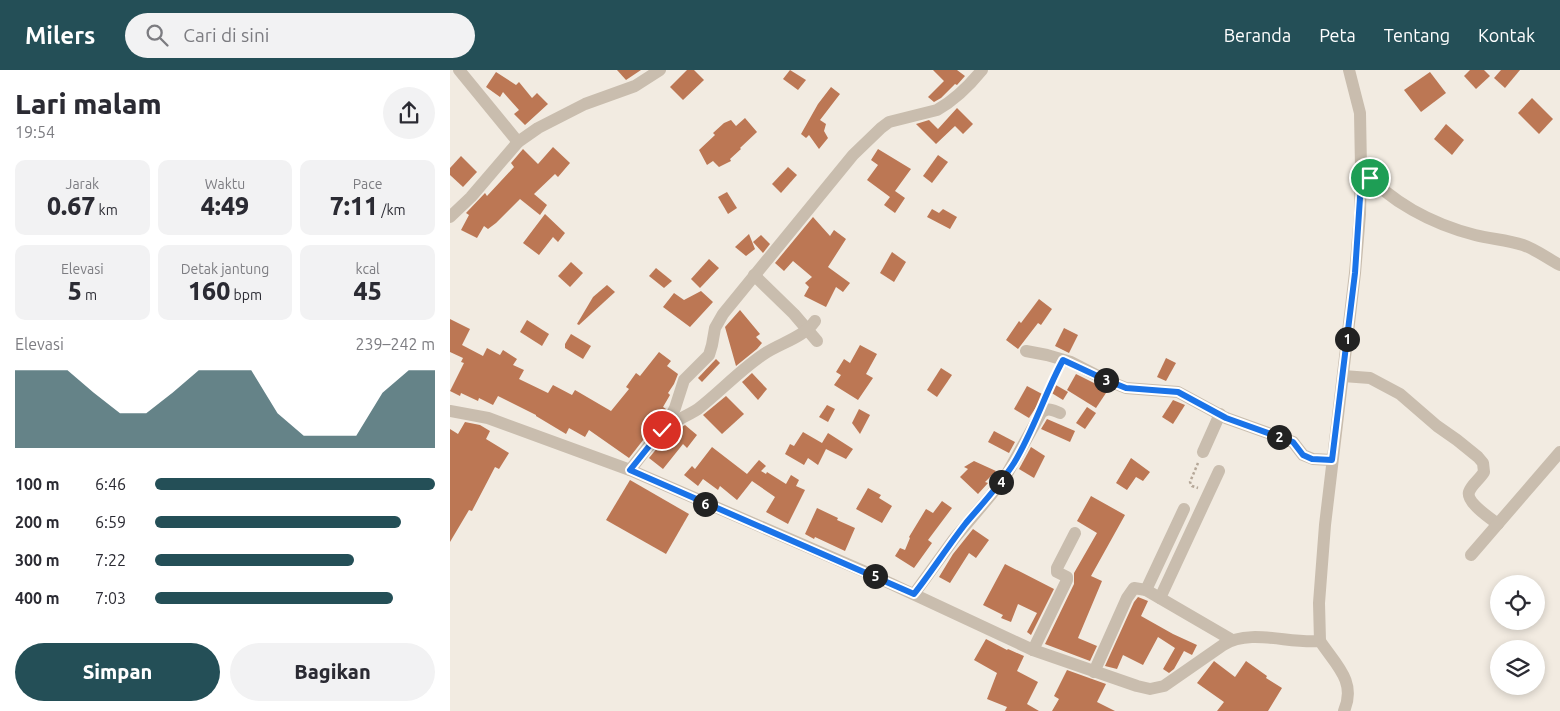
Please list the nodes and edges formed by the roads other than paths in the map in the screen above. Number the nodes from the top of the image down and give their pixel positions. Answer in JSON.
{"nodes":[{"id":1,"x":459,"y":70,"type":"edge"},
{"id":2,"x":660,"y":70,"type":"edge"},
{"id":3,"x":982,"y":70,"type":"edge"},
{"id":4,"x":1349,"y":70,"type":"edge"},
{"id":5,"x":518,"y":142,"type":"junction"},
{"id":6,"x":1362,"y":168,"type":"junction"},
{"id":7,"x":450,"y":218,"type":"edge"},
{"id":8,"x":1560,"y":265,"type":"edge"},
{"id":9,"x":754,"y":275,"type":"junction"},
{"id":10,"x":811,"y":325,"type":"junction"},
{"id":11,"x":817,"y":341,"type":"dead end"},
{"id":12,"x":1026,"y":351,"type":"dead end"},
{"id":13,"x":1343,"y":376,"type":"junction"},
{"id":14,"x":450,"y":411,"type":"edge"},
{"id":15,"x":1060,"y":413,"type":"dead end"},
{"id":16,"x":1220,"y":414,"type":"junction"},
{"id":17,"x":664,"y":427,"type":"junction"},
{"id":18,"x":1202,"y":452,"type":"road end"},
{"id":19,"x":1560,"y":452,"type":"edge"},
{"id":20,"x":1332,"y":460,"type":"junction"},
{"id":21,"x":630,"y":470,"type":"junction"},
{"id":22,"x":1220,"y":471,"type":"dead end"},
{"id":23,"x":1184,"y":509,"type":"dead end"},
{"id":24,"x":1498,"y":524,"type":"junction"},
{"id":25,"x":1074,"y":533,"type":"dead end"},
{"id":26,"x":1471,"y":555,"type":"dead end"},
{"id":27,"x":1146,"y":590,"type":"junction"},
{"id":28,"x":914,"y":594,"type":"junction"},
{"id":29,"x":1160,"y":598,"type":"junction"},
{"id":30,"x":1232,"y":640,"type":"junction"},
{"id":31,"x":1320,"y":641,"type":"junction"},
{"id":32,"x":1033,"y":650,"type":"junction"},
{"id":33,"x":1094,"y":672,"type":"junction"},
{"id":34,"x":1344,"y":711,"type":"edge"}],
"edges":[{"from":1,"to":5,"type":"street"},
{"from":2,"to":5,"type":"street"},
{"from":3,"to":9,"type":"street"},
{"from":4,"to":6,"type":"street"},
{"from":5,"to":7,"type":"street"},
{"from":6,"to":8,"type":"street"},
{"from":6,"to":13,"type":"street"},
{"from":9,"to":10,"type":"street"},
{"from":9,"to":17,"type":"street"},
{"from":10,"to":11,"type":"street"},
{"from":10,"to":17,"type":"street"},
{"from":12,"to":16,"type":"street"},
{"from":13,"to":20,"type":"street"},
{"from":13,"to":24,"type":"street"},
{"from":14,"to":21,"type":"street"},
{"from":15,"to":28,"type":"street"},
{"from":16,"to":18,"type":"street"},
{"from":16,"to":20,"type":"street"},
{"from":17,"to":21,"type":"street"},
{"from":19,"to":24,"type":"street"},
{"from":20,"to":31,"type":"street"},
{"from":21,"to":28,"type":"street"},
{"from":22,"to":29,"type":"street"},
{"from":23,"to":27,"type":"street"},
{"from":24,"to":26,"type":"street"},
{"from":25,"to":32,"type":"street"},
{"from":27,"to":29,"type":"street"},
{"from":27,"to":33,"type":"street"},
{"from":28,"to":32,"type":"street"},
{"from":29,"to":30,"type":"street"},
{"from":30,"to":31,"type":"street"},
{"from":30,"to":33,"type":"street"},
{"from":31,"to":34,"type":"street"},
{"from":32,"to":33,"type":"street"}]}
